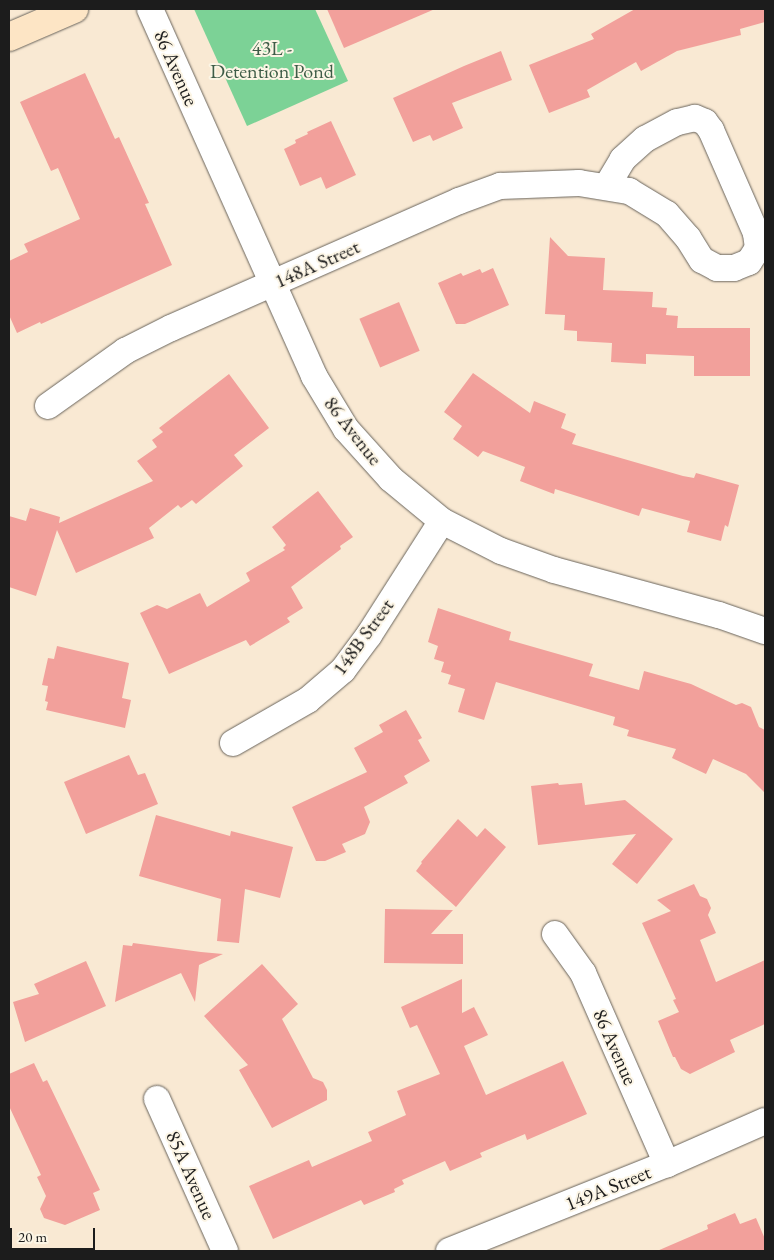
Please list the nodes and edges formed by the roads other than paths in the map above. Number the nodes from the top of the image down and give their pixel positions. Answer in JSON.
{"nodes":[{"id":1,"x":74,"y":9,"type":"edge"},
{"id":2,"x":150,"y":9,"type":"edge"},
{"id":3,"x":9,"y":38,"type":"edge"},
{"id":4,"x":607,"y":186,"type":"junction"},
{"id":5,"x":272,"y":284,"type":"junction"},
{"id":6,"x":48,"y":406,"type":"dead end"},
{"id":7,"x":442,"y":521,"type":"junction"},
{"id":8,"x":765,"y":631,"type":"edge"},
{"id":9,"x":233,"y":743,"type":"dead end"},
{"id":10,"x":555,"y":934,"type":"dead end"},
{"id":11,"x":157,"y":1099,"type":"dead end"},
{"id":12,"x":765,"y":1120,"type":"edge"},
{"id":13,"x":667,"y":1164,"type":"junction"},
{"id":14,"x":225,"y":1251,"type":"edge"},
{"id":15,"x":449,"y":1251,"type":"edge"}],
"edges":[{"from":1,"to":3,"type":"street"},
{"from":2,"to":5,"type":"street","name":"86 Avenue"},
{"from":4,"to":4,"type":"street","name":"148A Street"},
{"from":4,"to":5,"type":"street","name":"148A Street"},
{"from":5,"to":6,"type":"street","name":"148A Street"},
{"from":5,"to":7,"type":"street","name":"86 Avenue"},
{"from":7,"to":8,"type":"street","name":"86 Avenue"},
{"from":7,"to":9,"type":"street","name":"148B Street"},
{"from":10,"to":13,"type":"street","name":"86 Avenue"},
{"from":11,"to":14,"type":"street","name":"85A Avenue"},
{"from":12,"to":13,"type":"street","name":"149A Street"},
{"from":13,"to":15,"type":"street","name":"149A Street"}]}
